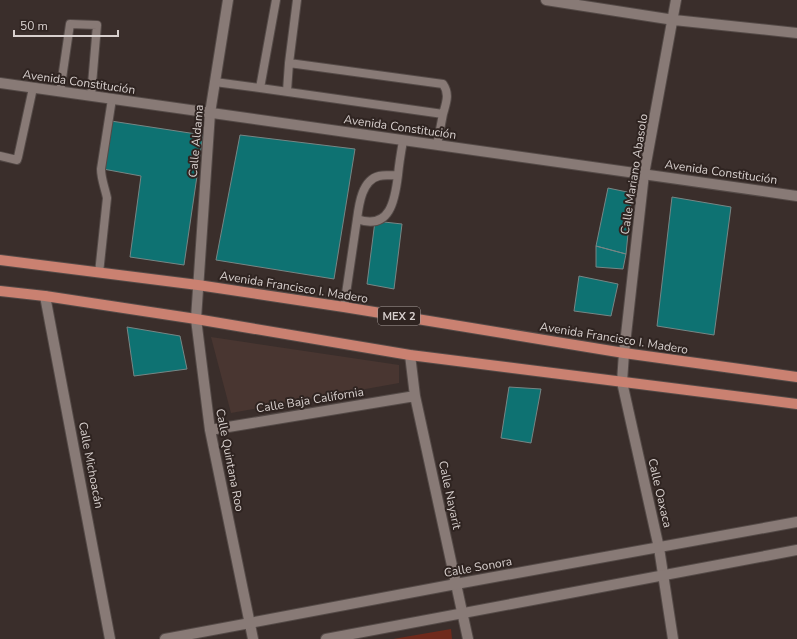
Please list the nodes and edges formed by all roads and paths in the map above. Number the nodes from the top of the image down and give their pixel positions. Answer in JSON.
{"nodes":[{"id":1,"x":228,"y":0,"type":"edge"},
{"id":2,"x":276,"y":0,"type":"edge"},
{"id":3,"x":296,"y":0,"type":"edge"},
{"id":4,"x":546,"y":0,"type":"edge"},
{"id":5,"x":676,"y":0,"type":"edge"},
{"id":6,"x":674,"y":20,"type":"junction"},
{"id":7,"x":797,"y":33,"type":"edge"},
{"id":8,"x":289,"y":63,"type":"junction"},
{"id":9,"x":215,"y":82,"type":"junction"},
{"id":10,"x":0,"y":83,"type":"edge"},
{"id":11,"x":33,"y":88,"type":"junction"},
{"id":12,"x":260,"y":88,"type":"junction"},
{"id":13,"x":287,"y":91,"type":"junction"},
{"id":14,"x":60,"y":92,"type":"junction"},
{"id":15,"x":91,"y":96,"type":"junction"},
{"id":16,"x":112,"y":99,"type":"junction"},
{"id":17,"x":210,"y":113,"type":"junction"},
{"id":18,"x":443,"y":114,"type":"junction"},
{"id":19,"x":403,"y":141,"type":"junction"},
{"id":20,"x":437,"y":145,"type":"junction"},
{"id":21,"x":0,"y":156,"type":"edge"},
{"id":22,"x":644,"y":174,"type":"junction"},
{"id":23,"x":398,"y":175,"type":"junction"},
{"id":24,"x":797,"y":196,"type":"edge"},
{"id":25,"x":357,"y":219,"type":"junction"},
{"id":26,"x":0,"y":260,"type":"edge"},
{"id":27,"x":99,"y":273,"type":"junction"},
{"id":28,"x":198,"y":285,"type":"junction"},
{"id":29,"x":0,"y":291,"type":"edge"},
{"id":30,"x":45,"y":296,"type":"junction"},
{"id":31,"x":344,"y":307,"type":"junction"},
{"id":32,"x":196,"y":319,"type":"junction"},
{"id":33,"x":624,"y":354,"type":"junction"},
{"id":34,"x":410,"y":355,"type":"junction"},
{"id":35,"x":797,"y":377,"type":"edge"},
{"id":36,"x":622,"y":382,"type":"junction"},
{"id":37,"x":415,"y":396,"type":"junction"},
{"id":38,"x":797,"y":404,"type":"edge"},
{"id":39,"x":210,"y":430,"type":"junction"},
{"id":40,"x":797,"y":522,"type":"edge"},
{"id":41,"x":659,"y":548,"type":"junction"},
{"id":42,"x":797,"y":550,"type":"edge"},
{"id":43,"x":663,"y":577,"type":"junction"},
{"id":44,"x":456,"y":584,"type":"junction"},
{"id":45,"x":462,"y":612,"type":"junction"},
{"id":46,"x":250,"y":623,"type":"junction"},
{"id":47,"x":110,"y":639,"type":"edge"},
{"id":48,"x":165,"y":639,"type":"edge"},
{"id":49,"x":253,"y":639,"type":"edge"},
{"id":50,"x":326,"y":639,"type":"edge"},
{"id":51,"x":468,"y":639,"type":"edge"},
{"id":52,"x":673,"y":639,"type":"edge"}],
"edges":[{"from":1,"to":9,"type":"street","name":"Calle Aldama"},
{"from":2,"to":12,"type":"lane"},
{"from":3,"to":8,"type":"lane"},
{"from":4,"to":6,"type":"street"},
{"from":5,"to":6,"type":"street","name":"Calle Mariano Abasolo"},
{"from":6,"to":7,"type":"street"},
{"from":6,"to":22,"type":"street","name":"Calle Mariano Abasolo"},
{"from":8,"to":13,"type":"lane"},
{"from":8,"to":18,"type":"lane"},
{"from":9,"to":12,"type":"lane"},
{"from":9,"to":17,"type":"street","name":"Calle Aldama"},
{"from":10,"to":11,"type":"street","name":"Avenida Constitución"},
{"from":11,"to":14,"type":"street","name":"Avenida Constitución"},
{"from":11,"to":21,"type":"lane"},
{"from":12,"to":13,"type":"lane"},
{"from":13,"to":18,"type":"lane"},
{"from":14,"to":15,"type":"street","name":"Avenida Constitución"},
{"from":14,"to":15,"type":"lane"},
{"from":15,"to":16,"type":"street","name":"Avenida Constitución"},
{"from":16,"to":17,"type":"street","name":"Avenida Constitución"},
{"from":16,"to":27,"type":"lane"},
{"from":17,"to":19,"type":"street","name":"Avenida Constitución"},
{"from":17,"to":28,"type":"street","name":"Calle Aldama"},
{"from":18,"to":20,"type":"lane"},
{"from":19,"to":20,"type":"street","name":"Avenida Constitución"},
{"from":19,"to":23,"type":"lane"},
{"from":20,"to":22,"type":"street","name":"Avenida Constitución"},
{"from":22,"to":24,"type":"street","name":"Avenida Constitución"},
{"from":22,"to":33,"type":"street","name":"Calle Mariano Abasolo"},
{"from":23,"to":25,"type":"lane"},
{"from":23,"to":25,"type":"lane"},
{"from":25,"to":31,"type":"lane"},
{"from":26,"to":27,"type":"main road","name":"Avenida Francisco I. Madero","number":"MEX 2"},
{"from":27,"to":28,"type":"main road","name":"Avenida Francisco I. Madero","number":"MEX 2"},
{"from":28,"to":31,"type":"main road","name":"Avenida Francisco I. Madero","number":"MEX 2"},
{"from":28,"to":32,"type":"street","name":"Calle Quintana Roo"},
{"from":29,"to":30,"type":"main road"},
{"from":30,"to":32,"type":"main road"},
{"from":30,"to":47,"type":"street","name":"Calle Michoacán"},
{"from":31,"to":33,"type":"main road","name":"Avenida Francisco I. Madero","number":"MEX 2"},
{"from":32,"to":34,"type":"main road"},
{"from":32,"to":39,"type":"street","name":"Calle Quintana Roo"},
{"from":33,"to":35,"type":"main road","name":"Avenida Francisco I. Madero","number":"MEX 2"},
{"from":33,"to":36,"type":"street","name":"Calle Oaxaca"},
{"from":34,"to":36,"type":"main road"},
{"from":34,"to":37,"type":"street","name":"Calle Nayarit"},
{"from":36,"to":38,"type":"main road"},
{"from":36,"to":41,"type":"street","name":"Calle Oaxaca"},
{"from":37,"to":39,"type":"street","name":"Calle Baja California"},
{"from":37,"to":44,"type":"street","name":"Calle Nayarit"},
{"from":39,"to":46,"type":"street","name":"Calle Quintana Roo"},
{"from":40,"to":41,"type":"street","name":"Calle Sonora"},
{"from":41,"to":43,"type":"street","name":"Calle Oaxaca"},
{"from":41,"to":44,"type":"street","name":"Calle Sonora"},
{"from":42,"to":43,"type":"street"},
{"from":43,"to":45,"type":"street"},
{"from":43,"to":52,"type":"street","name":"Calle Oaxaca"},
{"from":44,"to":45,"type":"street","name":"Calle Nayarit"},
{"from":44,"to":46,"type":"street","name":"Calle Sonora"},
{"from":45,"to":50,"type":"street"},
{"from":45,"to":51,"type":"street","name":"Calle Nayarit"},
{"from":46,"to":48,"type":"street","name":"Calle Sonora"},
{"from":46,"to":49,"type":"street","name":"Calle Quintana Roo"}]}
